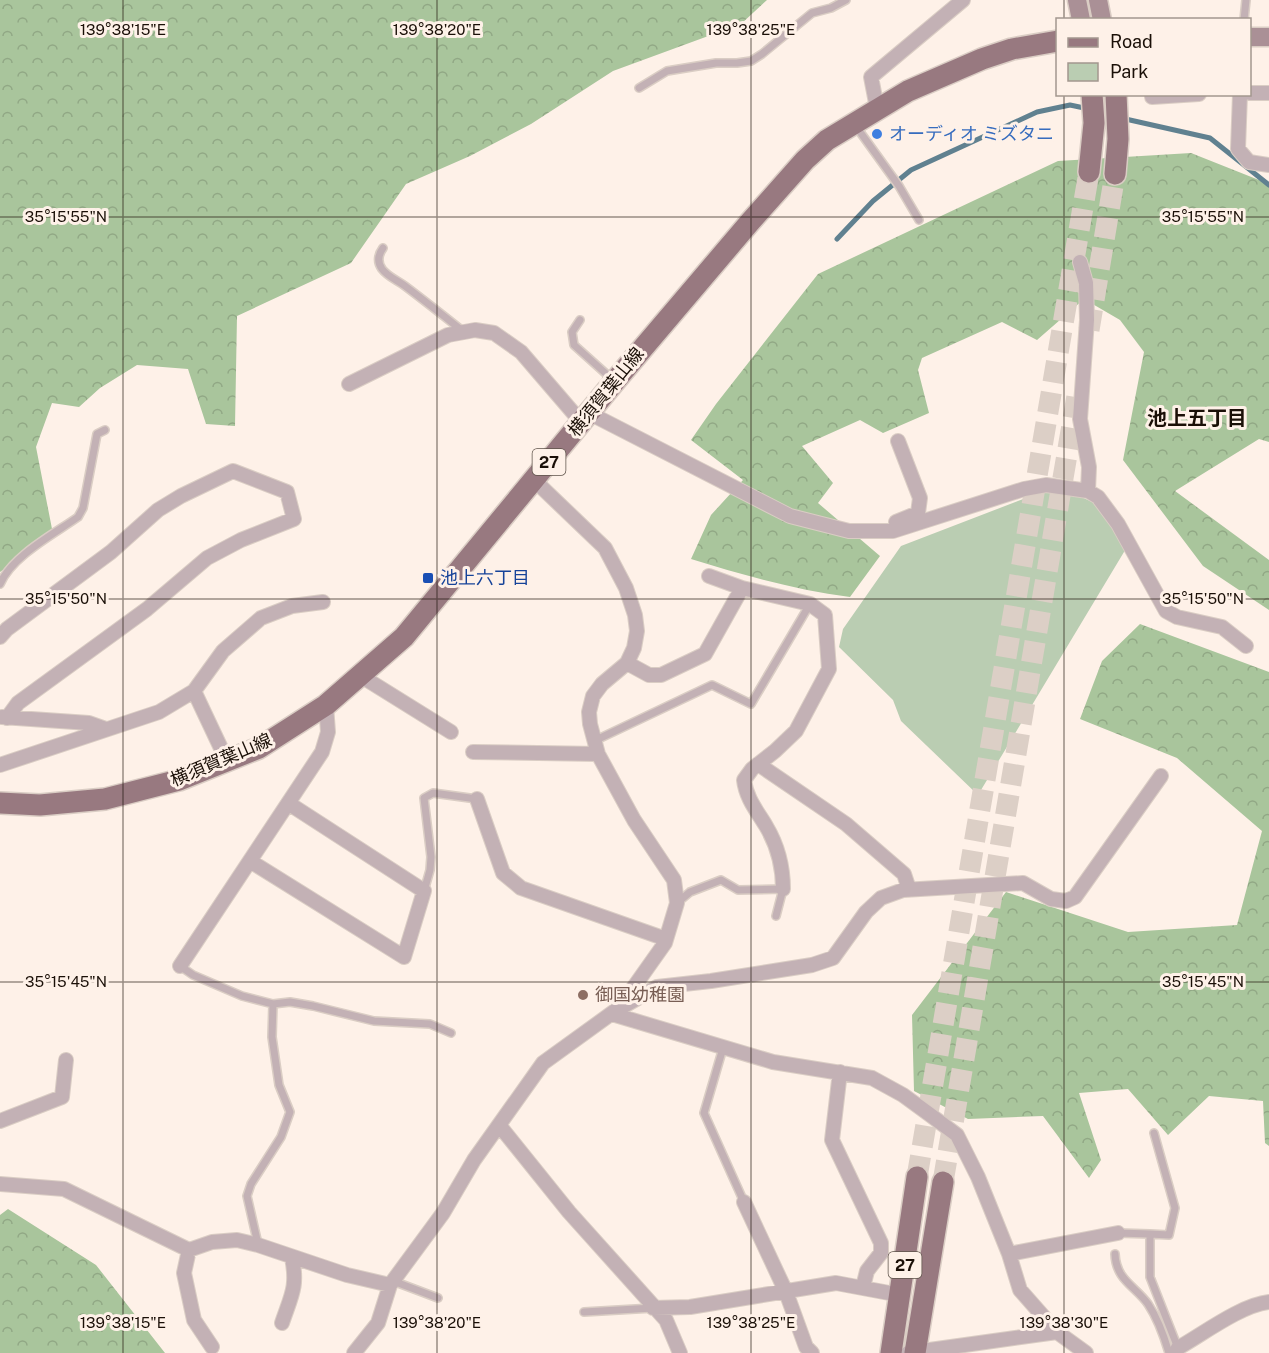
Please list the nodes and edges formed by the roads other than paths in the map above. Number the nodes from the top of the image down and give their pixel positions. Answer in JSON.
{"nodes":[{"id":1,"x":846,"y":0,"type":"edge"},
{"id":2,"x":963,"y":0,"type":"edge"},
{"id":3,"x":1077,"y":0,"type":"edge"},
{"id":4,"x":1098,"y":0,"type":"edge"},
{"id":5,"x":1246,"y":0,"type":"edge"},
{"id":6,"x":1081,"y":18,"type":"edge"},
{"id":7,"x":1102,"y":18,"type":"edge"},
{"id":8,"x":1244,"y":18,"type":"edge"},
{"id":9,"x":1251,"y":37,"type":"edge"},
{"id":10,"x":1269,"y":37,"type":"edge"},
{"id":11,"x":1056,"y":41,"type":"edge"},
{"id":12,"x":639,"y":88,"type":"dead end"},
{"id":13,"x":1251,"y":93,"type":"edge"},
{"id":14,"x":1269,"y":93,"type":"edge"},
{"id":15,"x":1092,"y":96,"type":"edge"},
{"id":16,"x":1116,"y":96,"type":"edge"},
{"id":17,"x":1168,"y":96,"type":"edge"},
{"id":18,"x":1240,"y":96,"type":"edge"},
{"id":19,"x":1152,"y":97,"type":"dead end"},
{"id":20,"x":877,"y":108,"type":"junction"},
{"id":21,"x":854,"y":123,"type":"junction"},
{"id":22,"x":1269,"y":165,"type":"edge"},
{"id":23,"x":1089,"y":172,"type":"tunnel mouth"},
{"id":24,"x":1115,"y":174,"type":"tunnel mouth"},
{"id":25,"x":919,"y":220,"type":"dead end"},
{"id":26,"x":383,"y":248,"type":"dead end"},
{"id":27,"x":1080,"y":262,"type":"dead end"},
{"id":28,"x":580,"y":320,"type":"dead end"},
{"id":29,"x":465,"y":332,"type":"junction"},
{"id":30,"x":615,"y":381,"type":"junction"},
{"id":31,"x":349,"y":384,"type":"dead end"},
{"id":32,"x":586,"y":418,"type":"junction"},
{"id":33,"x":105,"y":430,"type":"dead end"},
{"id":34,"x":898,"y":441,"type":"dead end"},
{"id":35,"x":533,"y":479,"type":"junction"},
{"id":36,"x":1088,"y":491,"type":"junction"},
{"id":37,"x":893,"y":531,"type":"junction"},
{"id":38,"x":710,"y":576,"type":"dead end"},
{"id":39,"x":0,"y":584,"type":"edge"},
{"id":40,"x":742,"y":588,"type":"junction"},
{"id":41,"x":322,"y":602,"type":"dead end"},
{"id":42,"x":810,"y":604,"type":"junction"},
{"id":43,"x":0,"y":637,"type":"edge"},
{"id":44,"x":1246,"y":646,"type":"dead end"},
{"id":45,"x":627,"y":663,"type":"junction"},
{"id":46,"x":361,"y":676,"type":"junction"},
{"id":47,"x":194,"y":691,"type":"junction"},
{"id":48,"x":326,"y":705,"type":"junction"},
{"id":49,"x":4,"y":717,"type":"edge"},
{"id":50,"x":106,"y":729,"type":"junction"},
{"id":51,"x":451,"y":732,"type":"dead end"},
{"id":52,"x":596,"y":748,"type":"junction"},
{"id":53,"x":473,"y":752,"type":"dead end"},
{"id":54,"x":227,"y":761,"type":"junction"},
{"id":55,"x":758,"y":764,"type":"junction"},
{"id":56,"x":0,"y":765,"type":"edge"},
{"id":57,"x":1161,"y":776,"type":"dead end"},
{"id":58,"x":477,"y":799,"type":"joint"},
{"id":59,"x":0,"y":803,"type":"edge"},
{"id":60,"x":288,"y":803,"type":"junction"},
{"id":61,"x":250,"y":861,"type":"junction"},
{"id":62,"x":783,"y":889,"type":"junction"},
{"id":63,"x":909,"y":889,"type":"junction"},
{"id":64,"x":424,"y":891,"type":"junction"},
{"id":65,"x":677,"y":903,"type":"junction"},
{"id":66,"x":776,"y":916,"type":"dead end"},
{"id":67,"x":666,"y":939,"type":"junction"},
{"id":68,"x":180,"y":966,"type":"joint"},
{"id":69,"x":273,"y":1004,"type":"junction"},
{"id":70,"x":616,"y":1011,"type":"junction"},
{"id":71,"x":451,"y":1033,"type":"dead end"},
{"id":72,"x":723,"y":1048,"type":"junction"},
{"id":73,"x":66,"y":1060,"type":"dead end"},
{"id":74,"x":840,"y":1072,"type":"junction"},
{"id":75,"x":0,"y":1120,"type":"edge"},
{"id":76,"x":499,"y":1125,"type":"junction"},
{"id":77,"x":1154,"y":1133,"type":"dead end"},
{"id":78,"x":917,"y":1177,"type":"tunnel mouth"},
{"id":79,"x":943,"y":1182,"type":"tunnel mouth"},
{"id":80,"x":0,"y":1184,"type":"edge"},
{"id":81,"x":744,"y":1202,"type":"joint"},
{"id":82,"x":1118,"y":1233,"type":"joint"},
{"id":83,"x":1150,"y":1234,"type":"junction"},
{"id":84,"x":258,"y":1245,"type":"junction"},
{"id":85,"x":189,"y":1251,"type":"junction"},
{"id":86,"x":1009,"y":1254,"type":"junction"},
{"id":87,"x":1115,"y":1254,"type":"dead end"},
{"id":88,"x":292,"y":1258,"type":"junction"},
{"id":89,"x":392,"y":1283,"type":"junction"},
{"id":90,"x":863,"y":1287,"type":"junction"},
{"id":91,"x":786,"y":1292,"type":"junction"},
{"id":92,"x":900,"y":1295,"type":"junction"},
{"id":93,"x":438,"y":1298,"type":"dead end"},
{"id":94,"x":1269,"y":1302,"type":"edge"},
{"id":95,"x":653,"y":1308,"type":"junction"},
{"id":96,"x":585,"y":1312,"type":"dead end"},
{"id":97,"x":282,"y":1323,"type":"dead end"},
{"id":98,"x":1057,"y":1332,"type":"junction"},
{"id":99,"x":1004,"y":1339,"type":"junction"},
{"id":100,"x":212,"y":1347,"type":"dead end"},
{"id":101,"x":1174,"y":1351,"type":"edge"},
{"id":102,"x":354,"y":1353,"type":"edge"},
{"id":103,"x":680,"y":1353,"type":"edge"},
{"id":104,"x":812,"y":1353,"type":"edge"},
{"id":105,"x":891,"y":1353,"type":"edge"},
{"id":106,"x":912,"y":1353,"type":"edge"},
{"id":107,"x":988,"y":1353,"type":"edge"},
{"id":108,"x":1086,"y":1353,"type":"edge"}],
"edges":[{"from":1,"to":12,"type":"lane"},
{"from":2,"to":20,"type":"street"},
{"from":3,"to":6,"type":"street"},
{"from":4,"to":7,"type":"street"},
{"from":5,"to":8,"type":"lane"},
{"from":9,"to":10,"type":"street"},
{"from":11,"to":20,"type":"main road","name":"横須賀葉山線","number":"27"},
{"from":13,"to":14,"type":"street"},
{"from":15,"to":23,"type":"main road"},
{"from":16,"to":24,"type":"main road"},
{"from":17,"to":19,"type":"street"},
{"from":18,"to":22,"type":"street"},
{"from":20,"to":21,"type":"main road","name":"横須賀葉山線","number":"27"},
{"from":21,"to":25,"type":"lane"},
{"from":21,"to":30,"type":"main road","name":"横須賀葉山線","number":"27"},
{"from":26,"to":29,"type":"lane"},
{"from":27,"to":36,"type":"street"},
{"from":28,"to":30,"type":"lane"},
{"from":29,"to":31,"type":"street"},
{"from":29,"to":32,"type":"street"},
{"from":30,"to":32,"type":"main road","name":"横須賀葉山線","number":"27"},
{"from":32,"to":35,"type":"main road","name":"横須賀葉山線","number":"27"},
{"from":32,"to":37,"type":"street"},
{"from":33,"to":39,"type":"lane"},
{"from":34,"to":37,"type":"street"},
{"from":35,"to":45,"type":"street"},
{"from":35,"to":46,"type":"main road","name":"横須賀葉山線","number":"27"},
{"from":36,"to":37,"type":"street"},
{"from":36,"to":44,"type":"street"},
{"from":38,"to":40,"type":"street"},
{"from":40,"to":42,"type":"street"},
{"from":40,"to":45,"type":"street"},
{"from":41,"to":47,"type":"street"},
{"from":42,"to":52,"type":"lane"},
{"from":42,"to":55,"type":"street"},
{"from":43,"to":49,"type":"street"},
{"from":45,"to":52,"type":"street"},
{"from":46,"to":48,"type":"main road","name":"横須賀葉山線","number":"27"},
{"from":46,"to":51,"type":"street"},
{"from":47,"to":50,"type":"street"},
{"from":47,"to":54,"type":"street"},
{"from":48,"to":54,"type":"main road","name":"横須賀葉山線","number":"27"},
{"from":48,"to":60,"type":"street"},
{"from":49,"to":50,"type":"street"},
{"from":50,"to":56,"type":"street"},
{"from":52,"to":53,"type":"street"},
{"from":52,"to":65,"type":"street"},
{"from":54,"to":59,"type":"main road","name":"横須賀葉山線","number":"27"},
{"from":55,"to":62,"type":"street"},
{"from":55,"to":63,"type":"street"},
{"from":57,"to":63,"type":"street"},
{"from":58,"to":64,"type":"lane"},
{"from":58,"to":67,"type":"street"},
{"from":60,"to":61,"type":"street"},
{"from":60,"to":64,"type":"street"},
{"from":61,"to":64,"type":"street"},
{"from":61,"to":68,"type":"street"},
{"from":62,"to":65,"type":"lane"},
{"from":62,"to":66,"type":"lane"},
{"from":63,"to":70,"type":"street"},
{"from":65,"to":67,"type":"street"},
{"from":67,"to":70,"type":"street"},
{"from":68,"to":69,"type":"lane"},
{"from":69,"to":71,"type":"lane"},
{"from":69,"to":84,"type":"lane"},
{"from":70,"to":72,"type":"street"},
{"from":70,"to":76,"type":"street"},
{"from":72,"to":74,"type":"street"},
{"from":72,"to":81,"type":"lane"},
{"from":73,"to":75,"type":"street"},
{"from":74,"to":86,"type":"street"},
{"from":74,"to":90,"type":"street"},
{"from":76,"to":89,"type":"street"},
{"from":76,"to":95,"type":"street"},
{"from":77,"to":83,"type":"lane"},
{"from":78,"to":92,"type":"main road","number":"27"},
{"from":79,"to":106,"type":"main road","number":"27"},
{"from":80,"to":85,"type":"street"},
{"from":81,"to":91,"type":"street"},
{"from":82,"to":83,"type":"lane"},
{"from":82,"to":86,"type":"street"},
{"from":83,"to":101,"type":"lane"},
{"from":84,"to":85,"type":"street"},
{"from":84,"to":88,"type":"street"},
{"from":85,"to":100,"type":"street"},
{"from":86,"to":98,"type":"street"},
{"from":87,"to":101,"type":"lane"},
{"from":88,"to":89,"type":"street"},
{"from":88,"to":97,"type":"street"},
{"from":89,"to":93,"type":"lane"},
{"from":89,"to":102,"type":"street"},
{"from":90,"to":91,"type":"street"},
{"from":90,"to":92,"type":"street"},
{"from":91,"to":95,"type":"street"},
{"from":91,"to":104,"type":"street"},
{"from":92,"to":105,"type":"main road","number":"27"},
{"from":94,"to":101,"type":"street"},
{"from":95,"to":96,"type":"lane"},
{"from":95,"to":103,"type":"street"},
{"from":98,"to":99,"type":"street"},
{"from":98,"to":108,"type":"street"},
{"from":99,"to":106,"type":"street"},
{"from":99,"to":107,"type":"street"}]}
